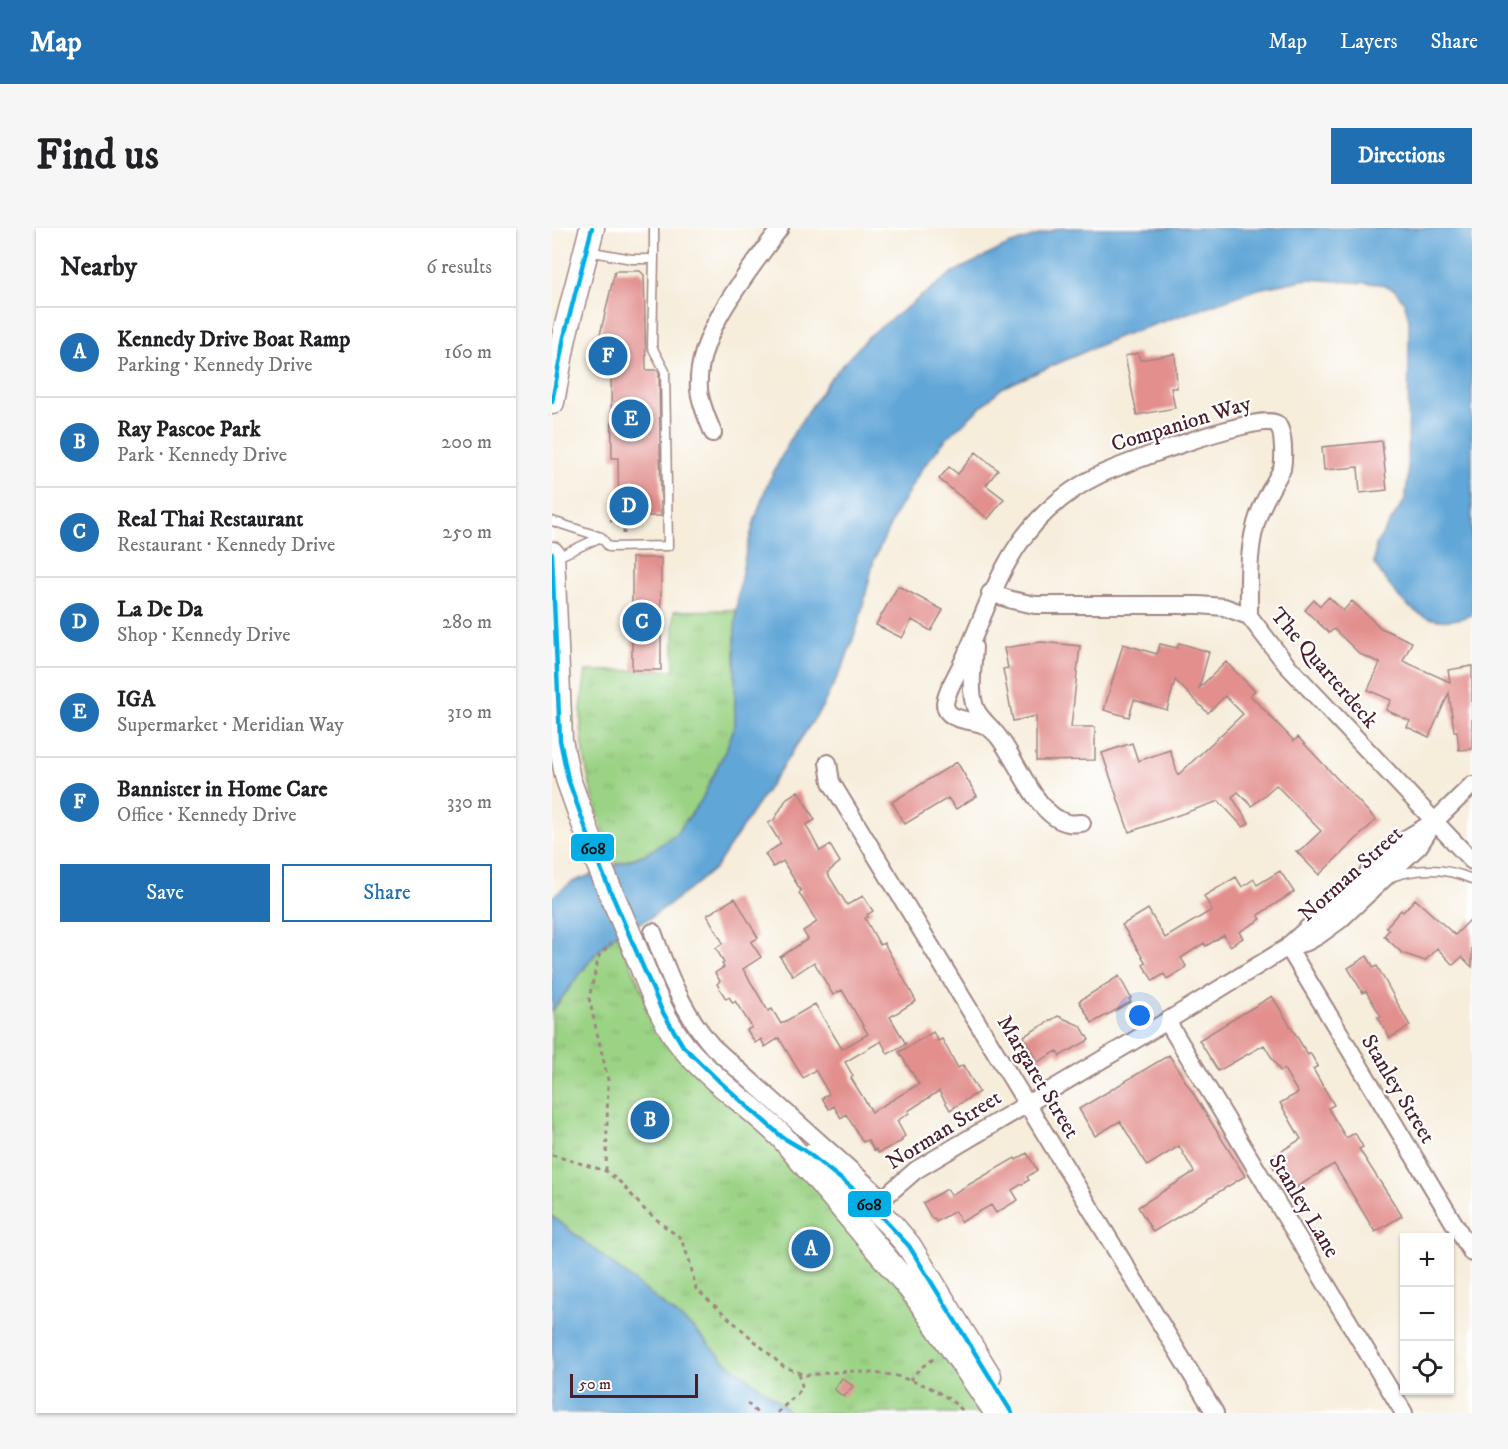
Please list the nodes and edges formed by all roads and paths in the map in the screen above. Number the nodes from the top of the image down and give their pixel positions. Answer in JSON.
{"nodes":[{"id":1,"x":654,"y":228,"type":"edge"},
{"id":2,"x":780,"y":228,"type":"edge"},
{"id":3,"x":589,"y":239,"type":"edge"},
{"id":4,"x":654,"y":259,"type":"junction"},
{"id":5,"x":552,"y":402,"type":"edge"},
{"id":6,"x":713,"y":433,"type":"dead end"},
{"id":7,"x":610,"y":520,"type":"dead end"},
{"id":8,"x":552,"y":521,"type":"edge"},
{"id":9,"x":624,"y":536,"type":"dead end"},
{"id":10,"x":601,"y":537,"type":"junction"},
{"id":11,"x":552,"y":554,"type":"edge"},
{"id":12,"x":552,"y":559,"type":"edge"},
{"id":13,"x":990,"y":593,"type":"junction"},
{"id":14,"x":1249,"y":616,"type":"junction"},
{"id":15,"x":978,"y":626,"type":"junction"},
{"id":16,"x":555,"y":714,"type":"edge"},
{"id":17,"x":996,"y":734,"type":"junction"},
{"id":18,"x":556,"y":740,"type":"edge"},
{"id":19,"x":828,"y":763,"type":"dead end"},
{"id":20,"x":1472,"y":786,"type":"edge"},
{"id":21,"x":1435,"y":821,"type":"junction"},
{"id":22,"x":1082,"y":823,"type":"dead end"},
{"id":23,"x":1472,"y":861,"type":"edge"},
{"id":24,"x":1472,"y":879,"type":"edge"},
{"id":25,"x":1383,"y":880,"type":"junction"},
{"id":26,"x":634,"y":936,"type":"junction"},
{"id":27,"x":1288,"y":947,"type":"junction"},
{"id":28,"x":1167,"y":1021,"type":"junction"},
{"id":29,"x":1028,"y":1104,"type":"junction"},
{"id":30,"x":782,"y":1137,"type":"junction"},
{"id":31,"x":552,"y":1155,"type":"edge"},
{"id":32,"x":606,"y":1171,"type":"junction"},
{"id":33,"x":877,"y":1203,"type":"junction"},
{"id":34,"x":1472,"y":1253,"type":"edge"},
{"id":35,"x":934,"y":1321,"type":"junction"},
{"id":36,"x":942,"y":1354,"type":"dead end"},
{"id":37,"x":799,"y":1373,"type":"junction"},
{"id":38,"x":910,"y":1380,"type":"junction"},
{"id":39,"x":747,"y":1403,"type":"dead end"},
{"id":40,"x":756,"y":1413,"type":"edge"},
{"id":41,"x":777,"y":1413,"type":"edge"},
{"id":42,"x":966,"y":1413,"type":"edge"},
{"id":43,"x":998,"y":1413,"type":"edge"},
{"id":44,"x":1012,"y":1413,"type":"edge"},
{"id":45,"x":1215,"y":1413,"type":"edge"},
{"id":46,"x":1404,"y":1413,"type":"edge"}],
"edges":[{"from":1,"to":4,"type":"lane"},
{"from":2,"to":6,"type":"street"},
{"from":3,"to":4,"type":"lane"},
{"from":3,"to":5,"type":"street"},
{"from":4,"to":10,"type":"lane"},
{"from":7,"to":9,"type":"path"},
{"from":8,"to":10,"type":"lane"},
{"from":10,"to":12,"type":"lane"},
{"from":11,"to":12,"type":"street"},
{"from":12,"to":16,"type":"street"},
{"from":13,"to":14,"type":"street","name":"The Quarterdeck"},
{"from":13,"to":14,"type":"street","name":"Companion Way"},
{"from":13,"to":15,"type":"street","name":"Companion Way"},
{"from":14,"to":21,"type":"street","name":"The Quarterdeck"},
{"from":15,"to":17,"type":"street","name":"Companion Way"},
{"from":15,"to":17,"type":"street","name":"Companion Way"},
{"from":16,"to":18,"type":"street"},
{"from":17,"to":22,"type":"street","name":"Companion Way"},
{"from":18,"to":26,"type":"street","bridge":true},
{"from":19,"to":29,"type":"street","name":"Margaret Street"},
{"from":20,"to":21,"type":"street","name":"Norman Street"},
{"from":21,"to":23,"type":"street","name":"The Quarterdeck"},
{"from":21,"to":25,"type":"street","name":"Norman Street"},
{"from":21,"to":27,"type":"street","name":"Norman Street"},
{"from":24,"to":25,"type":"lane"},
{"from":25,"to":27,"type":"street","name":"Norman Street"},
{"from":26,"to":30,"type":"street"},
{"from":26,"to":32,"type":"path"},
{"from":26,"to":33,"type":"street"},
{"from":27,"to":28,"type":"street","name":"Norman Street"},
{"from":27,"to":34,"type":"street","name":"Stanley Street"},
{"from":28,"to":29,"type":"street","name":"Norman Street"},
{"from":28,"to":46,"type":"street","name":"Stanley Lane"},
{"from":29,"to":33,"type":"street","name":"Norman Street"},
{"from":29,"to":45,"type":"street","name":"Margaret Street"},
{"from":30,"to":33,"type":"street"},
{"from":30,"to":35,"type":"street"},
{"from":31,"to":32,"type":"path"},
{"from":32,"to":37,"type":"path"},
{"from":33,"to":35,"type":"street"},
{"from":33,"to":44,"type":"street"},
{"from":35,"to":43,"type":"street"},
{"from":36,"to":38,"type":"path"},
{"from":37,"to":38,"type":"path"},
{"from":37,"to":41,"type":"path"},
{"from":38,"to":42,"type":"path"},
{"from":39,"to":40,"type":"path"}]}
